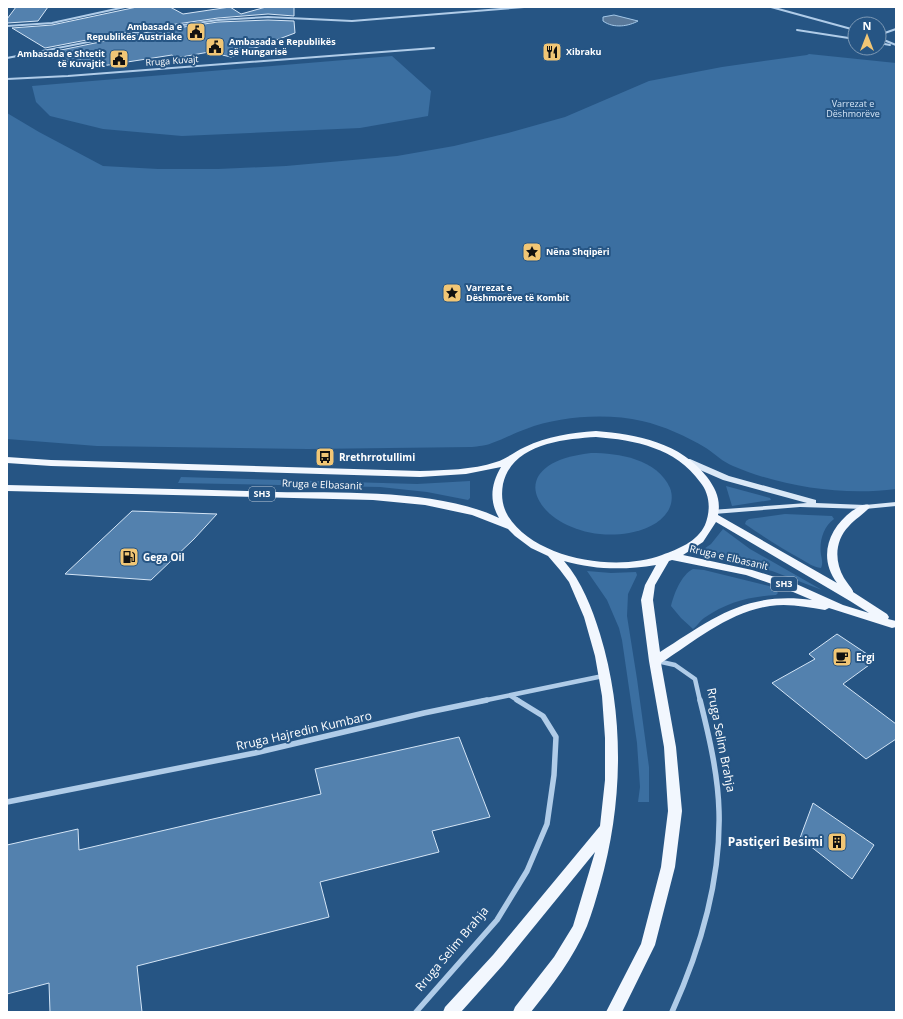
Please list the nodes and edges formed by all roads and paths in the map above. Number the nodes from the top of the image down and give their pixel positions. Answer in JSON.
{"nodes":[{"id":1,"x":125,"y":7,"type":"edge"},
{"id":2,"x":524,"y":7,"type":"edge"},
{"id":3,"x":771,"y":7,"type":"edge"},
{"id":4,"x":7,"y":26,"type":"edge"},
{"id":5,"x":847,"y":28,"type":"edge"},
{"id":6,"x":797,"y":30,"type":"dead end"},
{"id":7,"x":847,"y":38,"type":"edge"},
{"id":8,"x":434,"y":48,"type":"dead end"},
{"id":9,"x":7,"y":58,"type":"edge"},
{"id":10,"x":7,"y":80,"type":"edge"},
{"id":11,"x":514,"y":459,"type":"junction"},
{"id":12,"x":7,"y":460,"type":"edge"},
{"id":13,"x":685,"y":460,"type":"junction"},
{"id":14,"x":7,"y":488,"type":"edge"},
{"id":15,"x":896,"y":504,"type":"edge"},
{"id":16,"x":823,"y":505,"type":"junction"},
{"id":17,"x":865,"y":507,"type":"junction"},
{"id":18,"x":714,"y":514,"type":"junction"},
{"id":19,"x":512,"y":528,"type":"junction"},
{"id":20,"x":552,"y":554,"type":"junction"},
{"id":21,"x":668,"y":557,"type":"junction"},
{"id":22,"x":854,"y":598,"type":"junction"},
{"id":23,"x":839,"y":608,"type":"junction"},
{"id":24,"x":894,"y":625,"type":"edge"},
{"id":25,"x":655,"y":661,"type":"junction"},
{"id":26,"x":604,"y":676,"type":"junction"},
{"id":27,"x":510,"y":696,"type":"junction"},
{"id":28,"x":7,"y":802,"type":"edge"},
{"id":29,"x":606,"y":828,"type":"junction"},
{"id":30,"x":416,"y":1012,"type":"edge"},
{"id":31,"x":452,"y":1012,"type":"edge"},
{"id":32,"x":521,"y":1012,"type":"edge"},
{"id":33,"x":614,"y":1012,"type":"edge"},
{"id":34,"x":672,"y":1012,"type":"edge"}],
"edges":[{"from":1,"to":4,"type":"street"},
{"from":2,"to":9,"type":"street"},
{"from":3,"to":5,"type":"street"},
{"from":6,"to":7,"type":"street"},
{"from":8,"to":10,"type":"street","name":"Rruga Kuvajt"},
{"from":11,"to":12,"type":"main road","name":"Rruga e Elbasanit","number":"SH3"},
{"from":11,"to":13,"type":"main road","number":"SH3"},
{"from":11,"to":19,"type":"main road","number":"SH3"},
{"from":13,"to":16,"type":"main road"},
{"from":13,"to":18,"type":"main road","number":"SH3"},
{"from":14,"to":19,"type":"main road","name":"Rruga e Elbasanit","number":"SH3"},
{"from":15,"to":17,"type":"main road"},
{"from":16,"to":17,"type":"main road"},
{"from":16,"to":18,"type":"main road"},
{"from":17,"to":22,"type":"main road"},
{"from":18,"to":21,"type":"main road","number":"SH3"},
{"from":18,"to":22,"type":"main road","name":"Rruga e Elbasanit","number":"SH3"},
{"from":19,"to":20,"type":"main road","number":"SH3"},
{"from":20,"to":21,"type":"main road","number":"SH3"},
{"from":20,"to":26,"type":"main road"},
{"from":21,"to":23,"type":"main road","name":"Rruga e Elbasanit","number":"SH3"},
{"from":21,"to":25,"type":"main road"},
{"from":22,"to":24,"type":"main road","name":"Rruga e Elbasanit","number":"SH3"},
{"from":23,"to":24,"type":"main road","name":"Rruga e Elbasanit","number":"SH3"},
{"from":23,"to":25,"type":"main road"},
{"from":25,"to":33,"type":"main road"},
{"from":25,"to":34,"type":"street","name":"Rruga Selim Brahja"},
{"from":26,"to":27,"type":"street","name":"Rruga Hajredin Kumbaro"},
{"from":26,"to":29,"type":"main road"},
{"from":27,"to":28,"type":"street","name":"Rruga Hajredin Kumbaro"},
{"from":27,"to":30,"type":"street","name":"Rruga Selim Brahja"},
{"from":29,"to":31,"type":"main road"},
{"from":29,"to":32,"type":"main road"}]}
